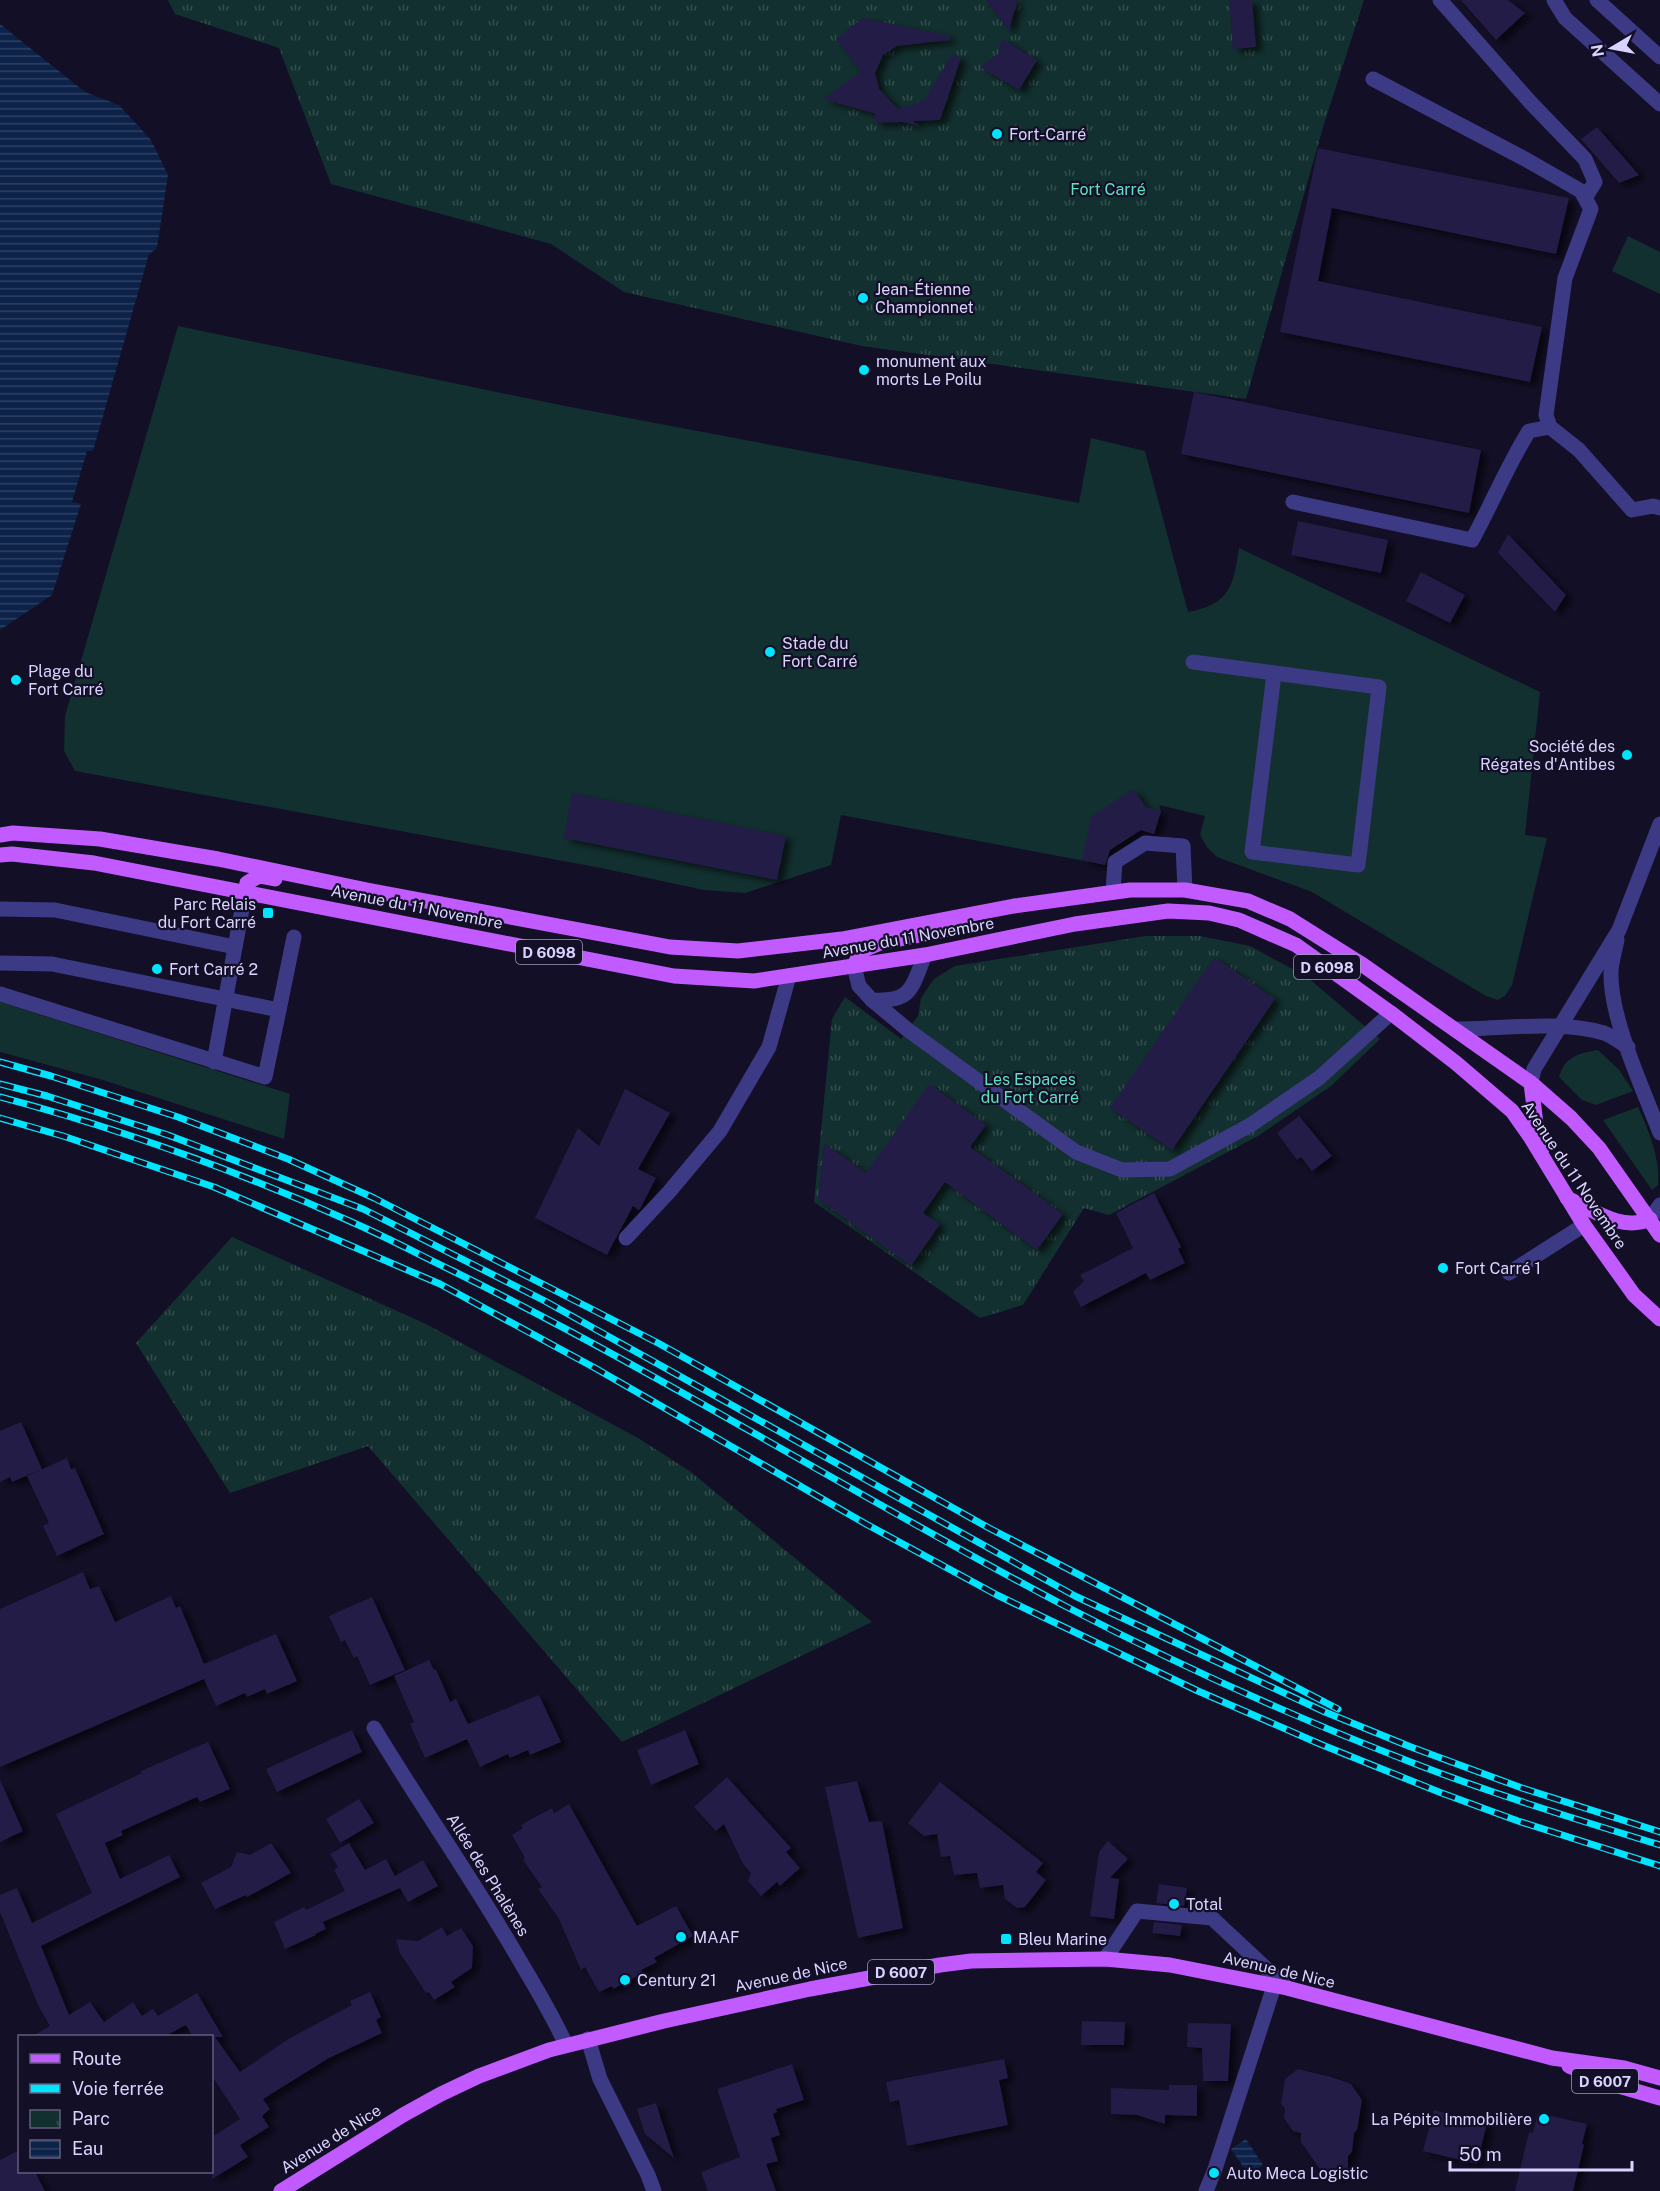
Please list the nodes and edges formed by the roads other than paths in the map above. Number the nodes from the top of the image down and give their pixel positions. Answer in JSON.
{"nodes":[{"id":1,"x":1440,"y":0,"type":"edge"},
{"id":2,"x":1554,"y":0,"type":"edge"},
{"id":3,"x":1597,"y":0,"type":"edge"},
{"id":4,"x":1660,"y":57,"type":"edge"},
{"id":5,"x":1372,"y":79,"type":"dead end"},
{"id":6,"x":1660,"y":104,"type":"edge"},
{"id":7,"x":1585,"y":198,"type":"junction"},
{"id":8,"x":1550,"y":427,"type":"junction"},
{"id":9,"x":1293,"y":502,"type":"dead end"},
{"id":10,"x":1660,"y":508,"type":"edge"},
{"id":11,"x":1193,"y":662,"type":"dead end"},
{"id":12,"x":1274,"y":674,"type":"junction"},
{"id":13,"x":1660,"y":824,"type":"edge"},
{"id":14,"x":0,"y":835,"type":"edge"},
{"id":15,"x":0,"y":855,"type":"edge"},
{"id":16,"x":367,"y":890,"type":"junction"},
{"id":17,"x":1185,"y":890,"type":"junction"},
{"id":18,"x":245,"y":892,"type":"junction"},
{"id":19,"x":1113,"y":892,"type":"junction"},
{"id":20,"x":0,"y":909,"type":"edge"},
{"id":21,"x":974,"y":914,"type":"junction"},
{"id":22,"x":1619,"y":930,"type":"junction"},
{"id":23,"x":294,"y":937,"type":"dead end"},
{"id":24,"x":235,"y":947,"type":"junction"},
{"id":25,"x":925,"y":955,"type":"junction"},
{"id":26,"x":0,"y":963,"type":"edge"},
{"id":27,"x":854,"y":966,"type":"junction"},
{"id":28,"x":789,"y":976,"type":"junction"},
{"id":29,"x":0,"y":994,"type":"edge"},
{"id":30,"x":906,"y":995,"type":"junction"},
{"id":31,"x":225,"y":998,"type":"junction"},
{"id":32,"x":872,"y":1000,"type":"junction"},
{"id":33,"x":279,"y":1010,"type":"junction"},
{"id":34,"x":1391,"y":1013,"type":"junction"},
{"id":35,"x":904,"y":1026,"type":"junction"},
{"id":36,"x":1561,"y":1027,"type":"junction"},
{"id":37,"x":1456,"y":1029,"type":"junction"},
{"id":38,"x":1628,"y":1047,"type":"junction"},
{"id":39,"x":214,"y":1062,"type":"junction"},
{"id":40,"x":1531,"y":1083,"type":"junction"},
{"id":41,"x":1660,"y":1133,"type":"edge"},
{"id":42,"x":1552,"y":1173,"type":"junction"},
{"id":43,"x":1568,"y":1198,"type":"junction"},
{"id":44,"x":1660,"y":1205,"type":"edge"},
{"id":45,"x":1650,"y":1219,"type":"junction"},
{"id":46,"x":1584,"y":1225,"type":"junction"},
{"id":47,"x":1660,"y":1235,"type":"edge"},
{"id":48,"x":626,"y":1238,"type":"dead end"},
{"id":49,"x":1509,"y":1273,"type":"dead end"},
{"id":50,"x":1660,"y":1319,"type":"edge"},
{"id":51,"x":374,"y":1728,"type":"dead end"},
{"id":52,"x":1105,"y":1959,"type":"junction"},
{"id":53,"x":1281,"y":1987,"type":"junction"},
{"id":54,"x":588,"y":2039,"type":"junction"},
{"id":55,"x":566,"y":2045,"type":"junction"},
{"id":56,"x":1552,"y":2058,"type":"junction"},
{"id":57,"x":1660,"y":2078,"type":"edge"},
{"id":58,"x":1660,"y":2098,"type":"edge"},
{"id":59,"x":281,"y":2191,"type":"edge"},
{"id":60,"x":654,"y":2191,"type":"edge"},
{"id":61,"x":1206,"y":2191,"type":"edge"}],
"edges":[{"from":1,"to":7,"type":"street"},
{"from":2,"to":6,"type":"street"},
{"from":3,"to":4,"type":"street"},
{"from":5,"to":7,"type":"street"},
{"from":7,"to":8,"type":"street"},
{"from":8,"to":9,"type":"street"},
{"from":8,"to":10,"type":"street"},
{"from":11,"to":12,"type":"street"},
{"from":12,"to":12,"type":"street"},
{"from":13,"to":22,"type":"street"},
{"from":14,"to":16,"type":"main road","name":"Avenue du 11 Novembre","number":"D 6098"},
{"from":15,"to":18,"type":"main road","name":"Avenue du 11 Novembre","number":"D 6098"},
{"from":16,"to":18,"type":"main road"},
{"from":16,"to":21,"type":"main road","name":"Avenue du 11 Novembre","number":"D 6098"},
{"from":17,"to":19,"type":"main road","name":"Avenue du 11 Novembre","number":"D 6098"},
{"from":17,"to":19,"type":"street"},
{"from":17,"to":37,"type":"main road","name":"Avenue du 11 Novembre","number":"D 6098"},
{"from":18,"to":24,"type":"street"},
{"from":18,"to":28,"type":"main road","name":"Avenue du 11 Novembre","number":"D 6098"},
{"from":19,"to":21,"type":"main road","name":"Avenue du 11 Novembre","number":"D 6098"},
{"from":20,"to":24,"type":"street"},
{"from":21,"to":27,"type":"main road"},
{"from":22,"to":36,"type":"street"},
{"from":22,"to":38,"type":"street"},
{"from":23,"to":33,"type":"street"},
{"from":24,"to":31,"type":"street"},
{"from":25,"to":27,"type":"main road","name":"Avenue du 11 Novembre","number":"D 6098"},
{"from":25,"to":30,"type":"street"},
{"from":25,"to":34,"type":"main road","name":"Avenue du 11 Novembre","number":"D 6098"},
{"from":26,"to":31,"type":"street"},
{"from":27,"to":28,"type":"main road","name":"Avenue du 11 Novembre","number":"D 6098"},
{"from":27,"to":32,"type":"street"},
{"from":28,"to":48,"type":"street"},
{"from":29,"to":39,"type":"street"},
{"from":30,"to":32,"type":"street"},
{"from":30,"to":35,"type":"street"},
{"from":31,"to":33,"type":"street"},
{"from":31,"to":39,"type":"street"},
{"from":32,"to":35,"type":"street"},
{"from":33,"to":39,"type":"street"},
{"from":34,"to":35,"type":"street"},
{"from":34,"to":42,"type":"main road","name":"Avenue du 11 Novembre","number":"D 6098"},
{"from":36,"to":37,"type":"street"},
{"from":36,"to":38,"type":"street"},
{"from":36,"to":40,"type":"street"},
{"from":37,"to":40,"type":"main road","name":"Avenue du 11 Novembre","number":"D 6098"},
{"from":38,"to":41,"type":"street"},
{"from":40,"to":42,"type":"main road"},
{"from":40,"to":45,"type":"main road","name":"Avenue du 11 Novembre","number":"D 6098"},
{"from":42,"to":43,"type":"main road","name":"Avenue du 11 Novembre","number":"D 6098"},
{"from":43,"to":45,"type":"main road"},
{"from":43,"to":46,"type":"main road","name":"Avenue du 11 Novembre","number":"D 6098"},
{"from":44,"to":45,"type":"street"},
{"from":45,"to":47,"type":"main road","name":"Avenue du 11 Novembre","number":"D 6098"},
{"from":46,"to":49,"type":"street"},
{"from":46,"to":50,"type":"main road","name":"Avenue du 11 Novembre","number":"D 6098"},
{"from":51,"to":55,"type":"street","name":"Allée des Phalènes"},
{"from":52,"to":53,"type":"main road","name":"Avenue de Nice","number":"D 6007"},
{"from":52,"to":53,"type":"street"},
{"from":52,"to":54,"type":"main road","name":"Avenue de Nice","number":"D 6007"},
{"from":53,"to":56,"type":"main road","name":"Avenue de Nice","number":"D 6007"},
{"from":53,"to":61,"type":"street"},
{"from":54,"to":55,"type":"main road","name":"Avenue de Nice","number":"D 6007"},
{"from":54,"to":60,"type":"street"},
{"from":55,"to":59,"type":"main road","name":"Avenue de Nice","number":"D 6007"},
{"from":56,"to":57,"type":"main road","number":"D 6007"},
{"from":56,"to":58,"type":"main road","number":"D 6007"}]}
